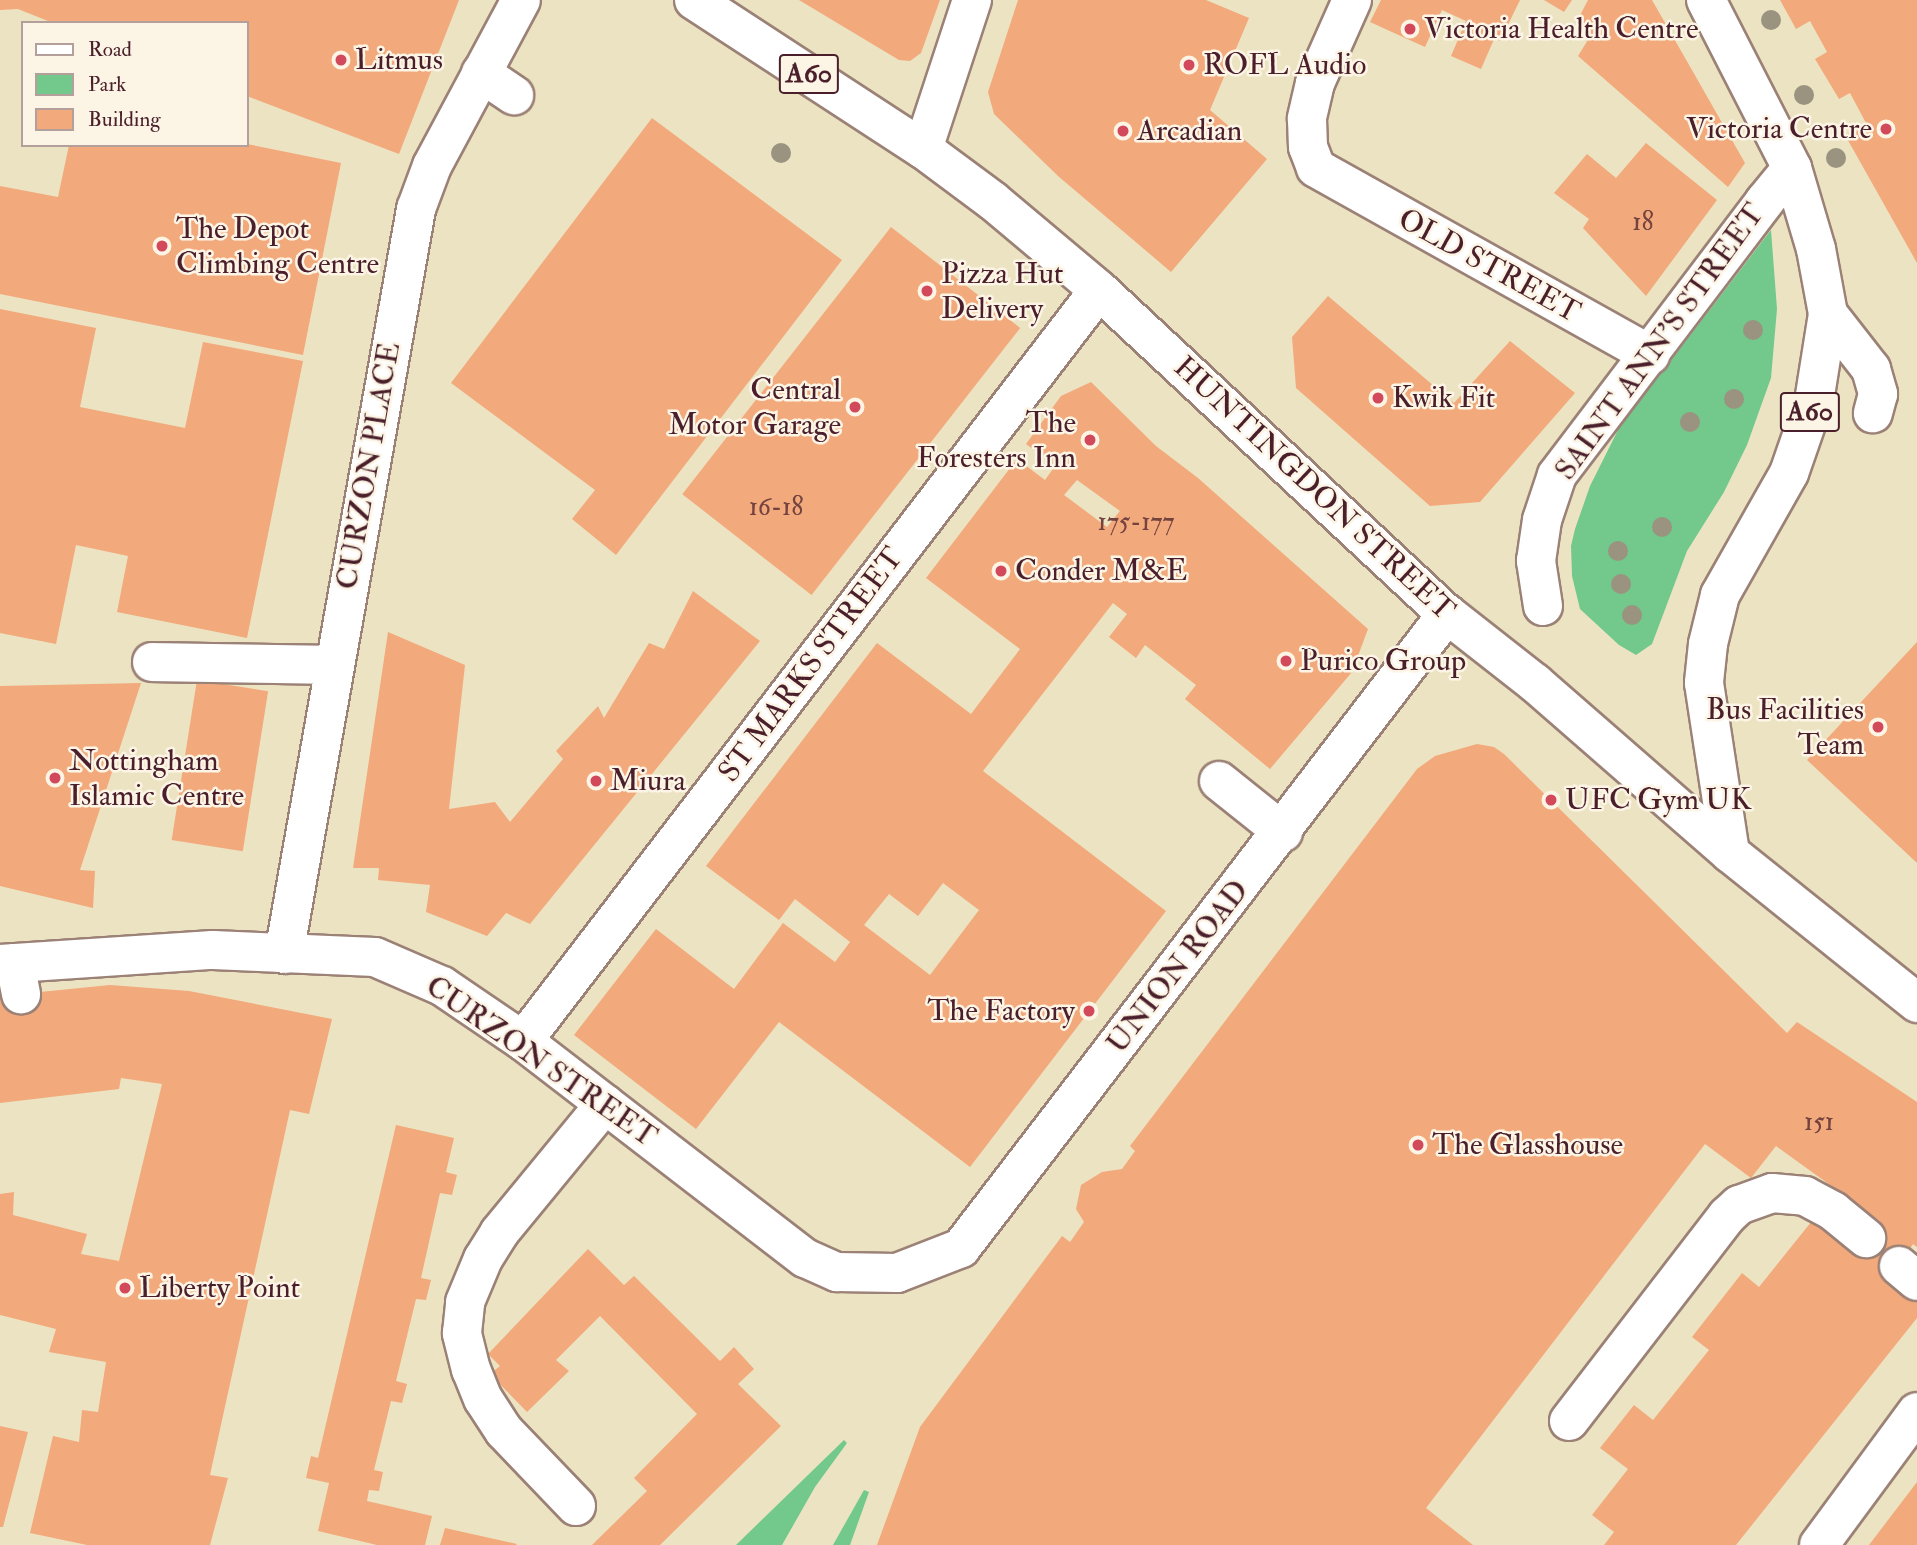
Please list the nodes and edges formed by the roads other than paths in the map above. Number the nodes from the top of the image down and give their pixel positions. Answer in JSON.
{"nodes":[{"id":1,"x":521,"y":0,"type":"edge"},
{"id":2,"x":972,"y":0,"type":"edge"},
{"id":3,"x":1352,"y":0,"type":"edge"},
{"id":4,"x":1706,"y":0,"type":"edge"},
{"id":5,"x":699,"y":1,"type":"edge"},
{"id":6,"x":481,"y":73,"type":"junction"},
{"id":7,"x":514,"y":95,"type":"dead end"},
{"id":8,"x":923,"y":149,"type":"junction"},
{"id":9,"x":1792,"y":168,"type":"junction"},
{"id":10,"x":1099,"y":290,"type":"junction"},
{"id":11,"x":1828,"y":314,"type":"junction"},
{"id":12,"x":1650,"y":355,"type":"junction"},
{"id":13,"x":1873,"y":413,"type":"dead end"},
{"id":14,"x":1543,"y":606,"type":"dead end"},
{"id":15,"x":1447,"y":614,"type":"junction"},
{"id":16,"x":152,"y":662,"type":"dead end"},
{"id":17,"x":335,"y":665,"type":"junction"},
{"id":18,"x":1219,"y":781,"type":"dead end"},
{"id":19,"x":1283,"y":832,"type":"junction"},
{"id":20,"x":1730,"y":853,"type":"junction"},
{"id":21,"x":284,"y":954,"type":"junction"},
{"id":22,"x":12,"y":974,"type":"edge"},
{"id":23,"x":1917,"y":1003,"type":"edge"},
{"id":24,"x":523,"y":1041,"type":"junction"},
{"id":25,"x":605,"y":1104,"type":"junction"},
{"id":26,"x":1866,"y":1238,"type":"dead end"},
{"id":27,"x":878,"y":1275,"type":"joint"},
{"id":28,"x":1917,"y":1412,"type":"edge"},
{"id":29,"x":1569,"y":1421,"type":"dead end"},
{"id":30,"x":576,"y":1506,"type":"dead end"},
{"id":31,"x":1819,"y":1545,"type":"edge"}],
"edges":[{"from":1,"to":6,"type":"main road","name":"CURZON PLACE"},
{"from":2,"to":8,"type":"main road"},
{"from":3,"to":12,"type":"main road","name":"OLD STREET"},
{"from":4,"to":9,"type":"main road","number":"A60"},
{"from":5,"to":8,"type":"main road","name":"HUNTINGDON STREET","number":"A60"},
{"from":6,"to":7,"type":"main road"},
{"from":6,"to":17,"type":"main road","name":"CURZON PLACE"},
{"from":8,"to":10,"type":"main road","name":"HUNTINGDON STREET","number":"A60"},
{"from":9,"to":11,"type":"main road","number":"A60"},
{"from":9,"to":12,"type":"main road","name":"SAINT ANN'S STREET"},
{"from":10,"to":15,"type":"main road","name":"HUNTINGDON STREET","number":"A60"},
{"from":10,"to":24,"type":"main road","name":"ST MARKS STREET"},
{"from":11,"to":13,"type":"main road"},
{"from":11,"to":20,"type":"main road","number":"A60"},
{"from":12,"to":14,"type":"main road","name":"SAINT ANN'S STREET"},
{"from":15,"to":19,"type":"main road","name":"UNION ROAD"},
{"from":15,"to":20,"type":"main road","name":"HUNTINGDON STREET","number":"A60"},
{"from":16,"to":17,"type":"main road"},
{"from":17,"to":21,"type":"main road","name":"CURZON PLACE"},
{"from":18,"to":19,"type":"main road"},
{"from":19,"to":27,"type":"main road","name":"UNION ROAD"},
{"from":20,"to":23,"type":"main road","name":"HUNTINGDON STREET","number":"A60"},
{"from":21,"to":22,"type":"main road","name":"CURZON STREET"},
{"from":21,"to":24,"type":"main road","name":"CURZON STREET"},
{"from":24,"to":25,"type":"main road","name":"CURZON STREET"},
{"from":25,"to":27,"type":"main road","name":"CURZON STREET"},
{"from":25,"to":30,"type":"main road"},
{"from":26,"to":29,"type":"main road"},
{"from":28,"to":31,"type":"main road"}]}
